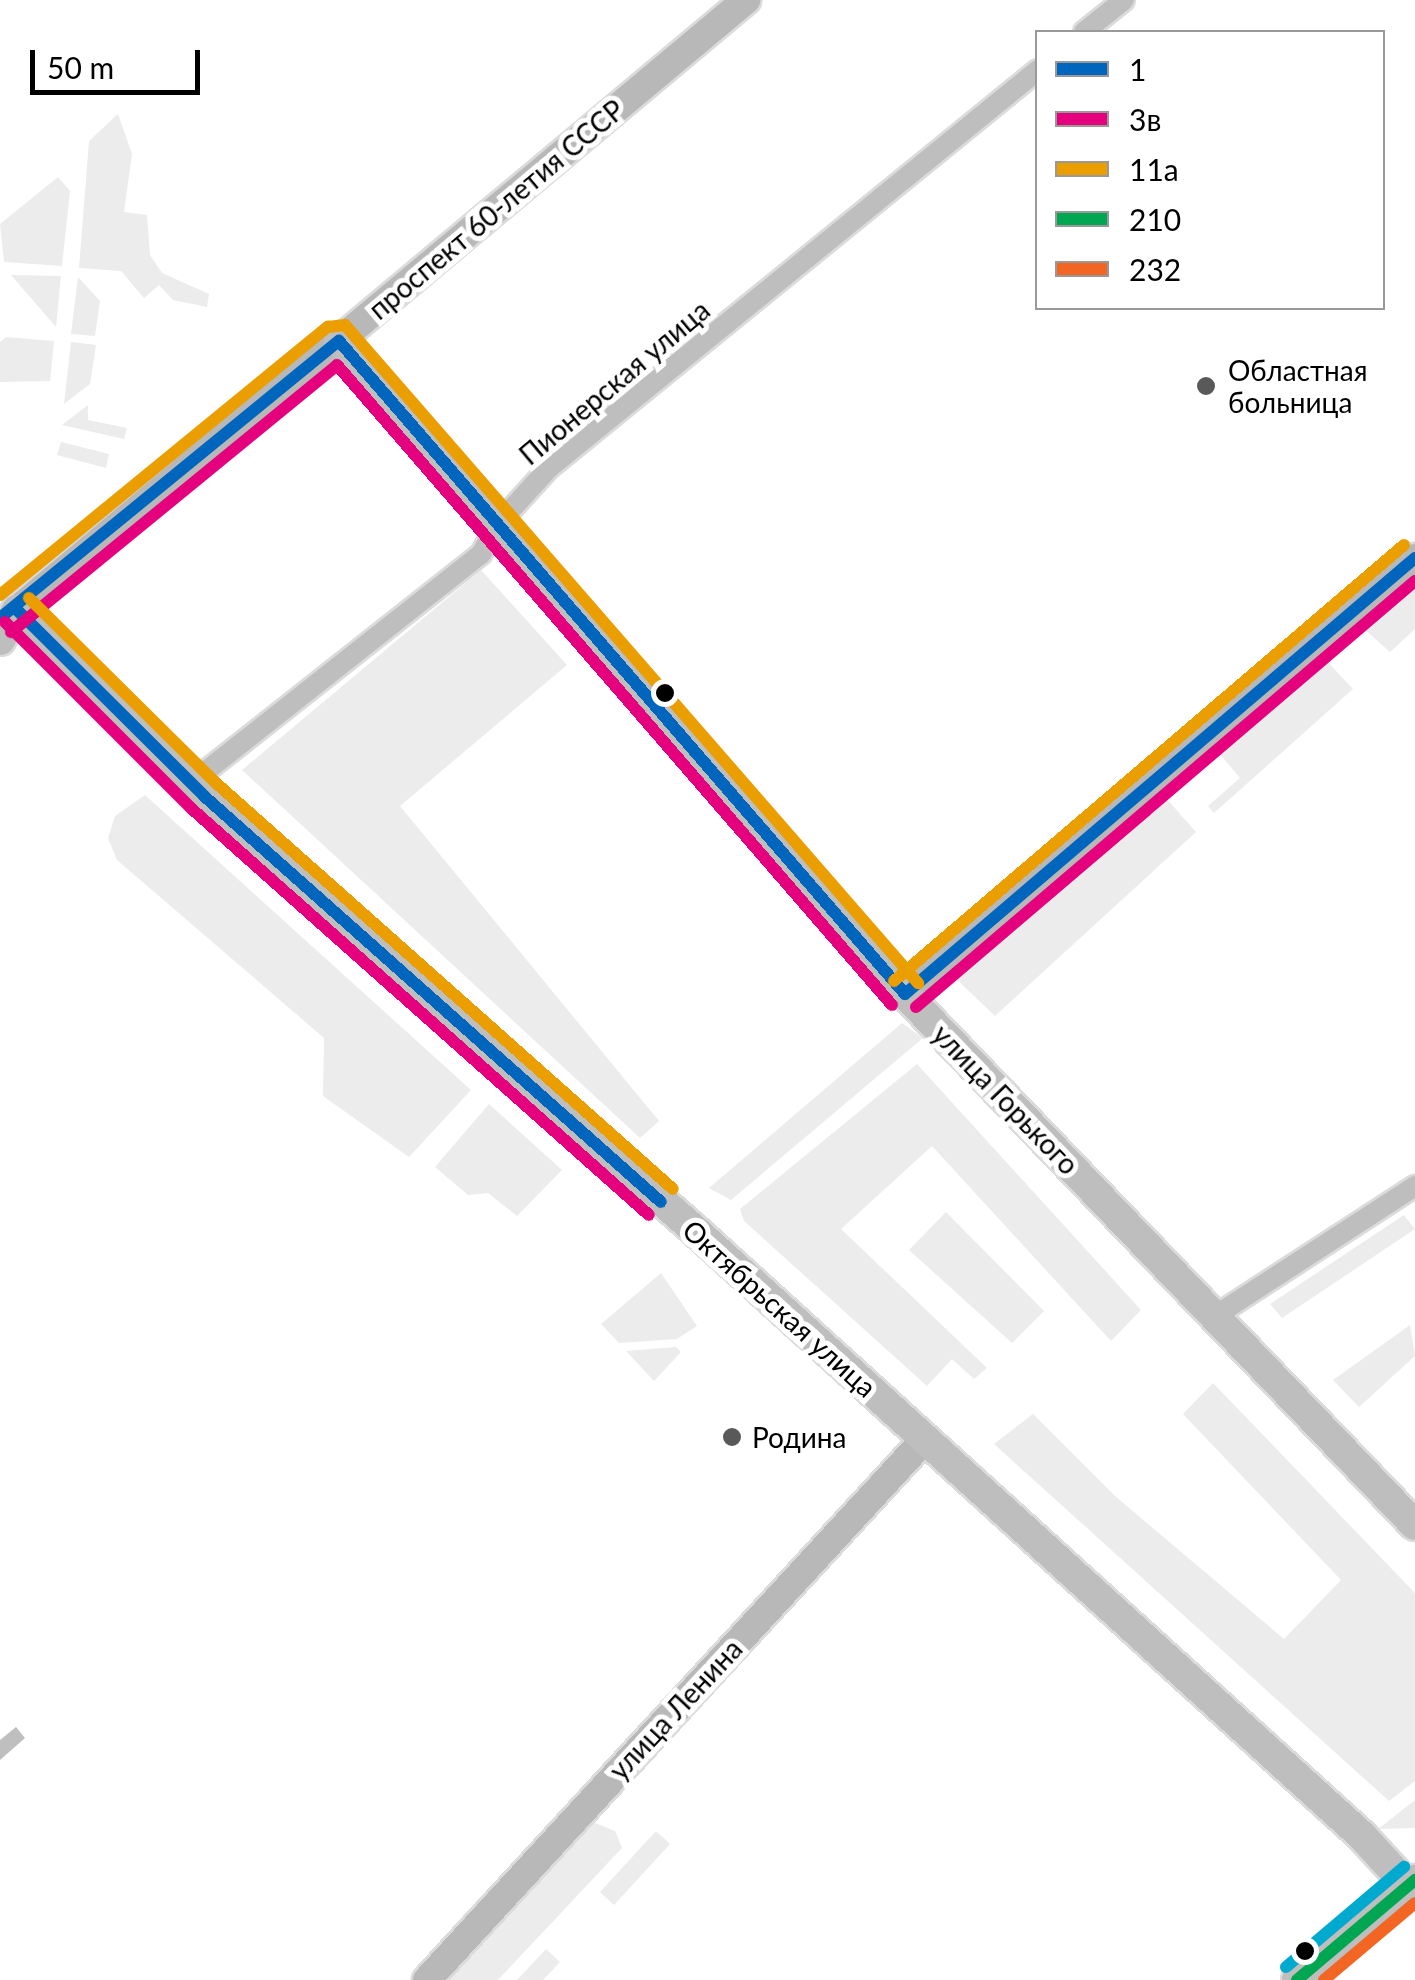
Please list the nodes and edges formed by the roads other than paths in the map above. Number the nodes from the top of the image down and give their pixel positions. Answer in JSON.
{"nodes":[{"id":1,"x":746,"y":0,"type":"edge"},
{"id":2,"x":1124,"y":0,"type":"edge"},
{"id":3,"x":1086,"y":30,"type":"edge"},
{"id":4,"x":1035,"y":72,"type":"edge"},
{"id":5,"x":339,"y":340,"type":"junction"},
{"id":6,"x":498,"y":524,"type":"junction"},
{"id":7,"x":1415,"y":558,"type":"edge"},
{"id":8,"x":8,"y":614,"type":"edge"},
{"id":9,"x":0,"y":640,"type":"edge"},
{"id":10,"x":192,"y":784,"type":"junction"},
{"id":11,"x":906,"y":994,"type":"junction"},
{"id":12,"x":1415,"y":1186,"type":"edge"},
{"id":13,"x":1215,"y":1316,"type":"junction"},
{"id":14,"x":925,"y":1439,"type":"junction"},
{"id":15,"x":1415,"y":1525,"type":"edge"},
{"id":16,"x":1411,"y":1883,"type":"edge"},
{"id":17,"x":427,"y":1980,"type":"edge"},
{"id":18,"x":1297,"y":1980,"type":"edge"}],
"edges":[{"from":1,"to":5,"type":"main road","name":"проспект 60-летия СССР"},
{"from":2,"to":3,"type":"street"},
{"from":4,"to":6,"type":"street","name":"Пионерская улица"},
{"from":5,"to":6,"type":"main road","name":"улица Горького"},
{"from":5,"to":8,"type":"main road","name":"проспект 60-летия СССР"},
{"from":6,"to":10,"type":"street","name":"Пионерская улица"},
{"from":6,"to":11,"type":"main road","name":"улица Горького"},
{"from":7,"to":11,"type":"main road"},
{"from":8,"to":9,"type":"main road","name":"проспект 60-летия СССР"},
{"from":8,"to":10,"type":"main road","name":"Октябрьская улица"},
{"from":10,"to":14,"type":"main road","name":"Октябрьская улица"},
{"from":11,"to":13,"type":"main road","name":"улица Горького"},
{"from":12,"to":13,"type":"street"},
{"from":13,"to":15,"type":"main road","name":"улица Горького"},
{"from":14,"to":16,"type":"main road","name":"Октябрьская улица"},
{"from":14,"to":17,"type":"main road","name":"улица Ленина"},
{"from":16,"to":18,"type":"main road"}]}
